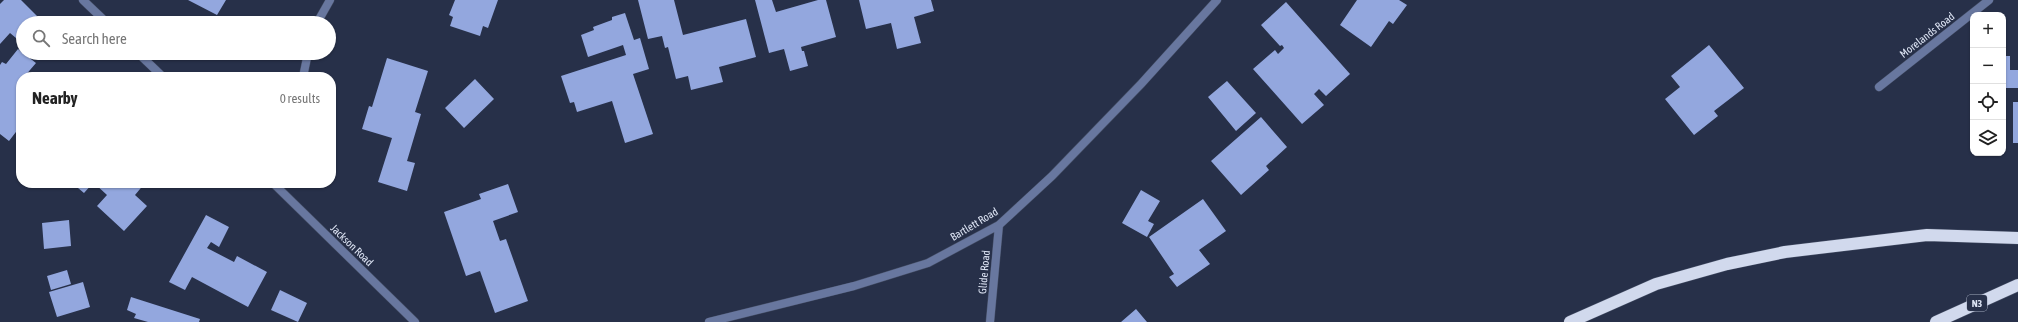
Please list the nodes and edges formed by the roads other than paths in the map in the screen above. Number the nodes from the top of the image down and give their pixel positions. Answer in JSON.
{"nodes":[{"id":1,"x":83,"y":0,"type":"edge"},
{"id":2,"x":330,"y":0,"type":"edge"},
{"id":3,"x":1217,"y":0,"type":"edge"},
{"id":4,"x":1989,"y":0,"type":"edge"},
{"id":5,"x":100,"y":16,"type":"edge"},
{"id":6,"x":321,"y":16,"type":"edge"},
{"id":7,"x":145,"y":60,"type":"edge"},
{"id":8,"x":307,"y":60,"type":"edge"},
{"id":9,"x":158,"y":72,"type":"edge"},
{"id":10,"x":304,"y":72,"type":"edge"},
{"id":11,"x":1879,"y":87,"type":"dead end"},
{"id":12,"x":280,"y":188,"type":"edge"},
{"id":13,"x":999,"y":225,"type":"junction"},
{"id":14,"x":2018,"y":238,"type":"edge"},
{"id":15,"x":2018,"y":285,"type":"edge"},
{"id":16,"x":415,"y":322,"type":"edge"},
{"id":17,"x":709,"y":322,"type":"edge"},
{"id":18,"x":990,"y":322,"type":"edge"},
{"id":19,"x":1570,"y":322,"type":"edge"},
{"id":20,"x":1936,"y":322,"type":"edge"}],
"edges":[{"from":1,"to":5,"type":"street"},
{"from":2,"to":6,"type":"street"},
{"from":3,"to":13,"type":"street","name":"Bartlett Road"},
{"from":4,"to":11,"type":"street","name":"Morelands Road"},
{"from":7,"to":9,"type":"street"},
{"from":8,"to":10,"type":"street"},
{"from":12,"to":16,"type":"street","name":"Jackson Road"},
{"from":13,"to":17,"type":"street","name":"Bartlett Road"},
{"from":13,"to":18,"type":"street","name":"Glide Road"},
{"from":14,"to":19,"type":"highway"},
{"from":15,"to":20,"type":"highway","number":"N3"}]}
